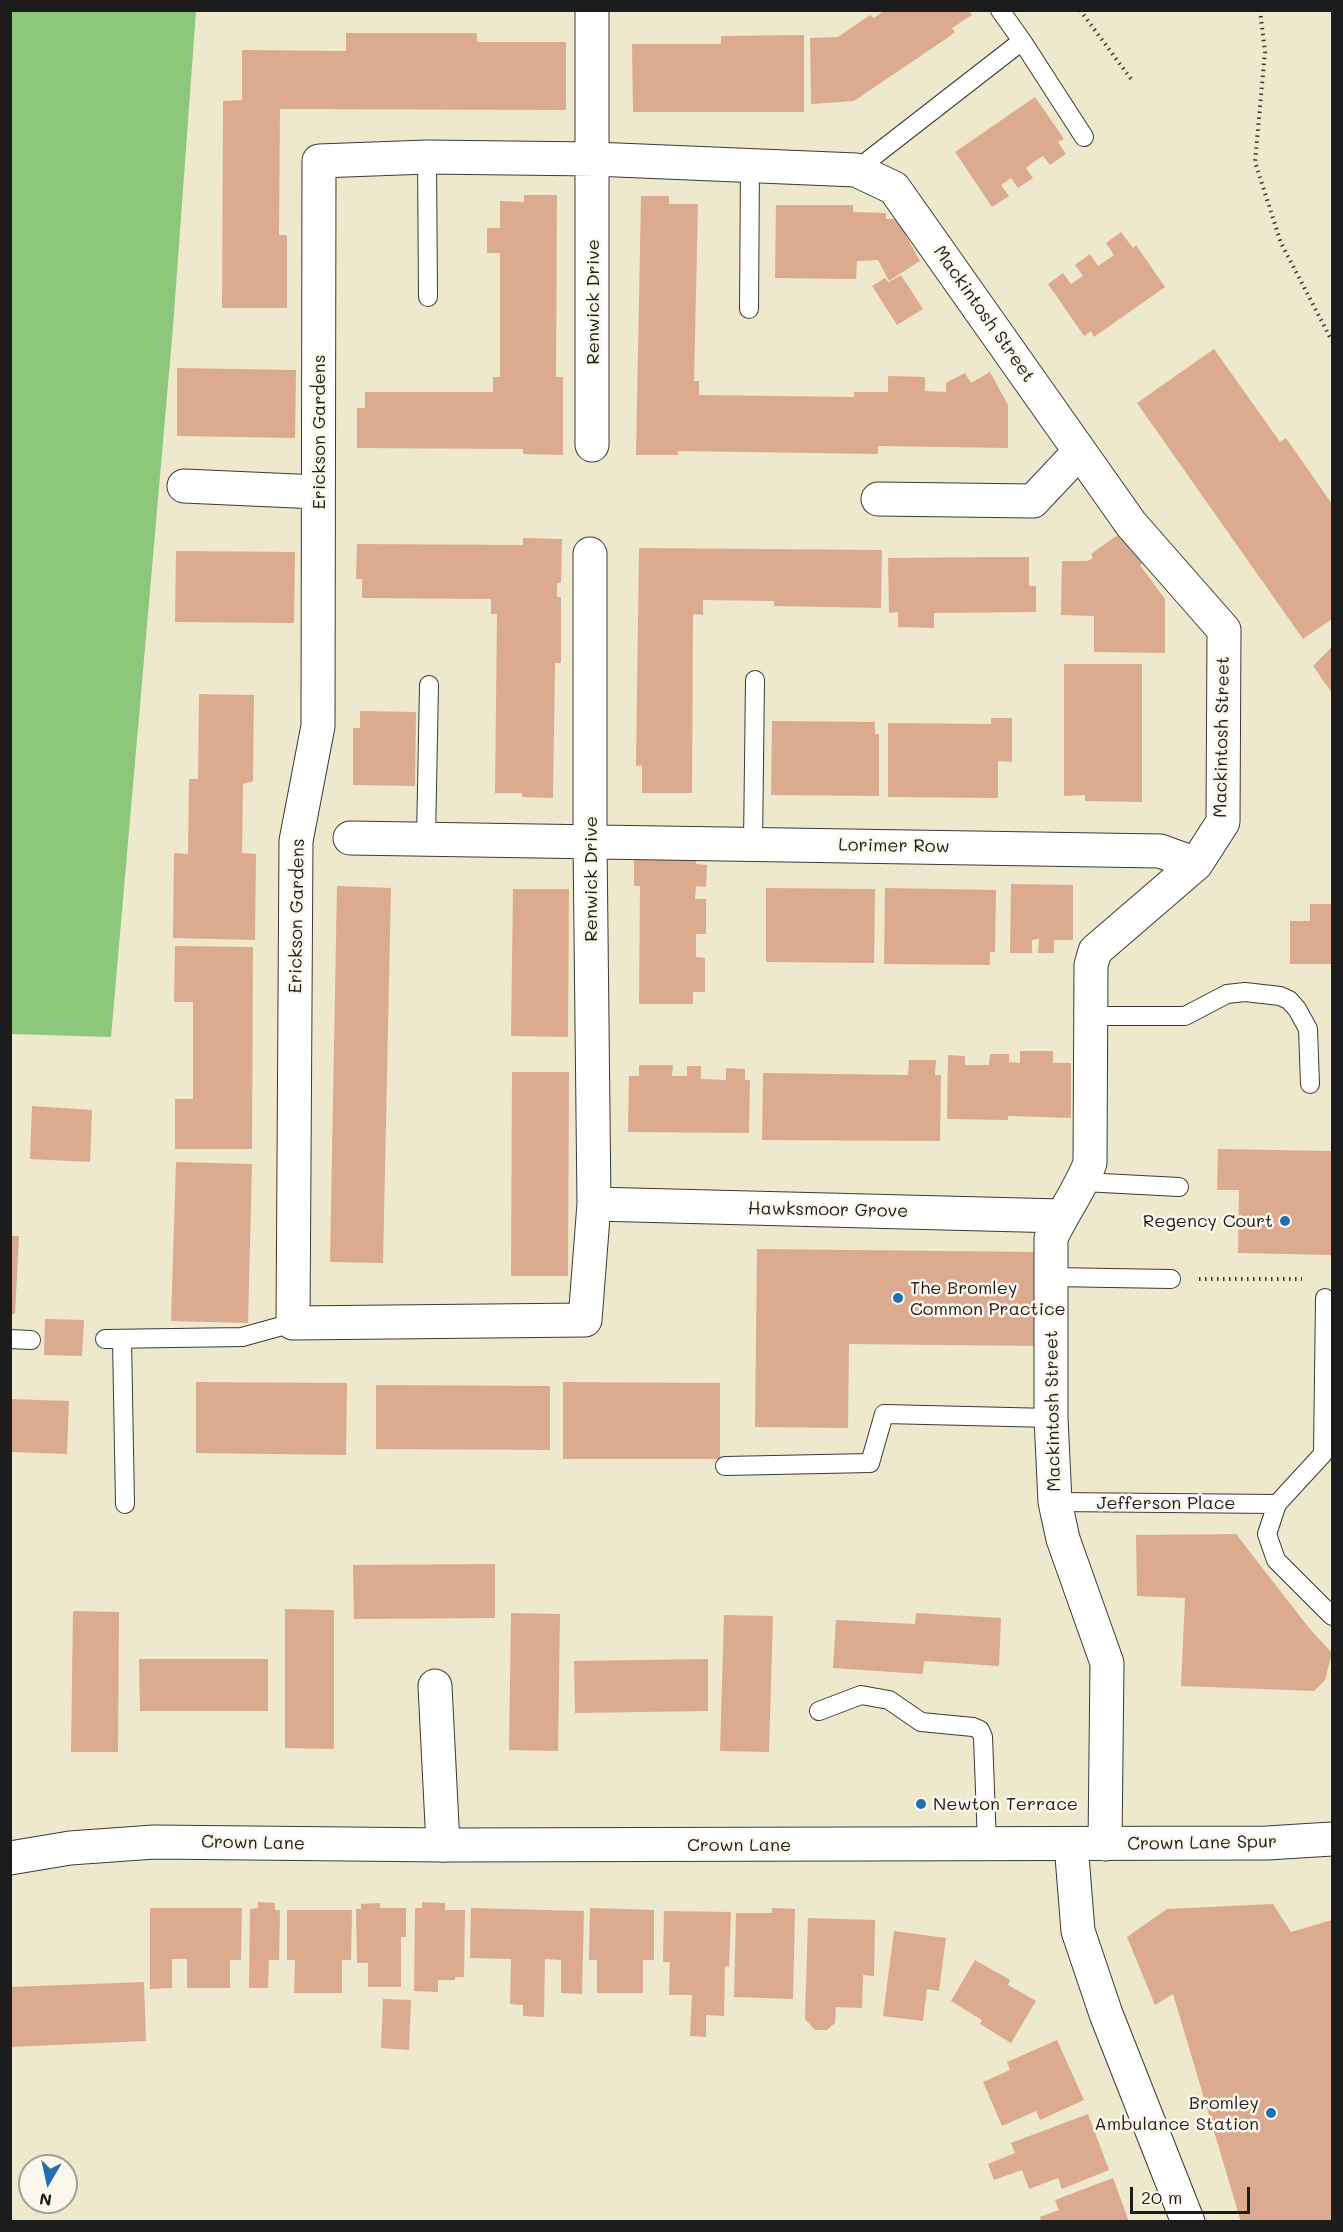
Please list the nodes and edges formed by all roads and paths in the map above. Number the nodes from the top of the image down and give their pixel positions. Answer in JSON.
{"nodes":[{"id":1,"x":592,"y":10,"type":"edge"},
{"id":2,"x":1000,"y":10,"type":"edge"},
{"id":3,"x":1080,"y":10,"type":"edge"},
{"id":4,"x":1260,"y":10,"type":"edge"},
{"id":5,"x":1022,"y":41,"type":"junction"},
{"id":6,"x":1131,"y":79,"type":"dead end"},
{"id":7,"x":1084,"y":137,"type":"dead end"},
{"id":8,"x":427,"y":157,"type":"junction"},
{"id":9,"x":594,"y":159,"type":"junction"},
{"id":10,"x":750,"y":166,"type":"junction"},
{"id":11,"x":856,"y":170,"type":"junction"},
{"id":12,"x":428,"y":297,"type":"dead end"},
{"id":13,"x":748,"y":309,"type":"dead end"},
{"id":14,"x":1332,"y":341,"type":"edge"},
{"id":15,"x":592,"y":445,"type":"dead end"},
{"id":16,"x":1079,"y":452,"type":"junction"},
{"id":17,"x":184,"y":486,"type":"dead end"},
{"id":18,"x":318,"y":492,"type":"junction"},
{"id":19,"x":878,"y":499,"type":"dead end"},
{"id":20,"x":590,"y":554,"type":"dead end"},
{"id":21,"x":755,"y":680,"type":"dead end"},
{"id":22,"x":429,"y":686,"type":"dead end"},
{"id":23,"x":350,"y":838,"type":"dead end"},
{"id":24,"x":426,"y":839,"type":"junction"},
{"id":25,"x":590,"y":841,"type":"junction"},
{"id":26,"x":753,"y":844,"type":"junction"},
{"id":27,"x":1196,"y":864,"type":"junction"},
{"id":28,"x":1091,"y":1016,"type":"junction"},
{"id":29,"x":1310,"y":1084,"type":"dead end"},
{"id":30,"x":1083,"y":1182,"type":"junction"},
{"id":31,"x":1179,"y":1187,"type":"dead end"},
{"id":32,"x":594,"y":1204,"type":"junction"},
{"id":33,"x":1061,"y":1216,"type":"junction"},
{"id":34,"x":1051,"y":1277,"type":"junction"},
{"id":35,"x":1171,"y":1279,"type":"joint"},
{"id":36,"x":1309,"y":1279,"type":"dead end"},
{"id":37,"x":1325,"y":1298,"type":"dead end"},
{"id":38,"x":293,"y":1323,"type":"junction"},
{"id":39,"x":10,"y":1339,"type":"edge"},
{"id":40,"x":31,"y":1340,"type":"dead end"},
{"id":41,"x":1051,"y":1418,"type":"junction"},
{"id":42,"x":1328,"y":1455,"type":"edge"},
{"id":43,"x":725,"y":1466,"type":"dead end"},
{"id":44,"x":1055,"y":1502,"type":"junction"},
{"id":45,"x":125,"y":1504,"type":"dead end"},
{"id":46,"x":1277,"y":1504,"type":"junction"},
{"id":47,"x":1332,"y":1616,"type":"edge"},
{"id":48,"x":435,"y":1686,"type":"dead end"},
{"id":49,"x":819,"y":1711,"type":"dead end"},
{"id":50,"x":1332,"y":1839,"type":"edge"},
{"id":51,"x":987,"y":1844,"type":"junction"},
{"id":52,"x":1071,"y":1844,"type":"junction"},
{"id":53,"x":1105,"y":1844,"type":"junction"},
{"id":54,"x":443,"y":1845,"type":"junction"},
{"id":55,"x":10,"y":1858,"type":"edge"},
{"id":56,"x":1188,"y":2222,"type":"edge"}],
"edges":[{"from":1,"to":9,"type":"street","name":"Renwick Drive"},
{"from":2,"to":5,"type":"lane"},
{"from":3,"to":6,"type":"path"},
{"from":4,"to":14,"type":"path"},
{"from":5,"to":7,"type":"lane"},
{"from":5,"to":11,"type":"lane"},
{"from":8,"to":9,"type":"street","name":"Erickson Gardens"},
{"from":8,"to":12,"type":"lane"},
{"from":8,"to":18,"type":"street","name":"Erickson Gardens"},
{"from":9,"to":10,"type":"street","name":"Mackintosh Street"},
{"from":9,"to":15,"type":"street","name":"Renwick Drive"},
{"from":10,"to":11,"type":"street","name":"Mackintosh Street"},
{"from":10,"to":13,"type":"lane"},
{"from":11,"to":16,"type":"street","name":"Mackintosh Street"},
{"from":16,"to":19,"type":"street"},
{"from":16,"to":27,"type":"street","name":"Mackintosh Street"},
{"from":17,"to":18,"type":"street"},
{"from":18,"to":38,"type":"street","name":"Erickson Gardens"},
{"from":20,"to":25,"type":"street","name":"Renwick Drive"},
{"from":21,"to":26,"type":"lane"},
{"from":22,"to":24,"type":"lane"},
{"from":23,"to":24,"type":"street","name":"Lorimer Row"},
{"from":24,"to":25,"type":"street","name":"Lorimer Row"},
{"from":25,"to":26,"type":"street","name":"Lorimer Row"},
{"from":25,"to":32,"type":"street","name":"Renwick Drive"},
{"from":26,"to":27,"type":"street","name":"Lorimer Row"},
{"from":27,"to":28,"type":"street","name":"Mackintosh Street"},
{"from":28,"to":29,"type":"lane"},
{"from":28,"to":30,"type":"street","name":"Mackintosh Street"},
{"from":30,"to":31,"type":"lane"},
{"from":30,"to":33,"type":"street","name":"Mackintosh Street"},
{"from":32,"to":33,"type":"street","name":"Hawksmoor Grove"},
{"from":32,"to":38,"type":"street"},
{"from":33,"to":34,"type":"street","name":"Mackintosh Street"},
{"from":34,"to":35,"type":"lane"},
{"from":34,"to":41,"type":"street","name":"Mackintosh Street"},
{"from":35,"to":36,"type":"path"},
{"from":37,"to":42,"type":"lane"},
{"from":38,"to":45,"type":"lane"},
{"from":39,"to":40,"type":"lane"},
{"from":41,"to":43,"type":"lane"},
{"from":41,"to":44,"type":"street","name":"Mackintosh Street"},
{"from":42,"to":46,"type":"lane"},
{"from":44,"to":46,"type":"lane","name":"Jefferson Place"},
{"from":44,"to":53,"type":"street","name":"Mackintosh Street"},
{"from":46,"to":47,"type":"lane"},
{"from":48,"to":54,"type":"street"},
{"from":49,"to":51,"type":"lane"},
{"from":50,"to":53,"type":"street","name":"Crown Lane Spur"},
{"from":51,"to":52,"type":"street","name":"Crown Lane"},
{"from":51,"to":54,"type":"street","name":"Crown Lane"},
{"from":52,"to":53,"type":"street","name":"Crown Lane Spur"},
{"from":52,"to":56,"type":"street"},
{"from":54,"to":55,"type":"street","name":"Crown Lane"}]}
